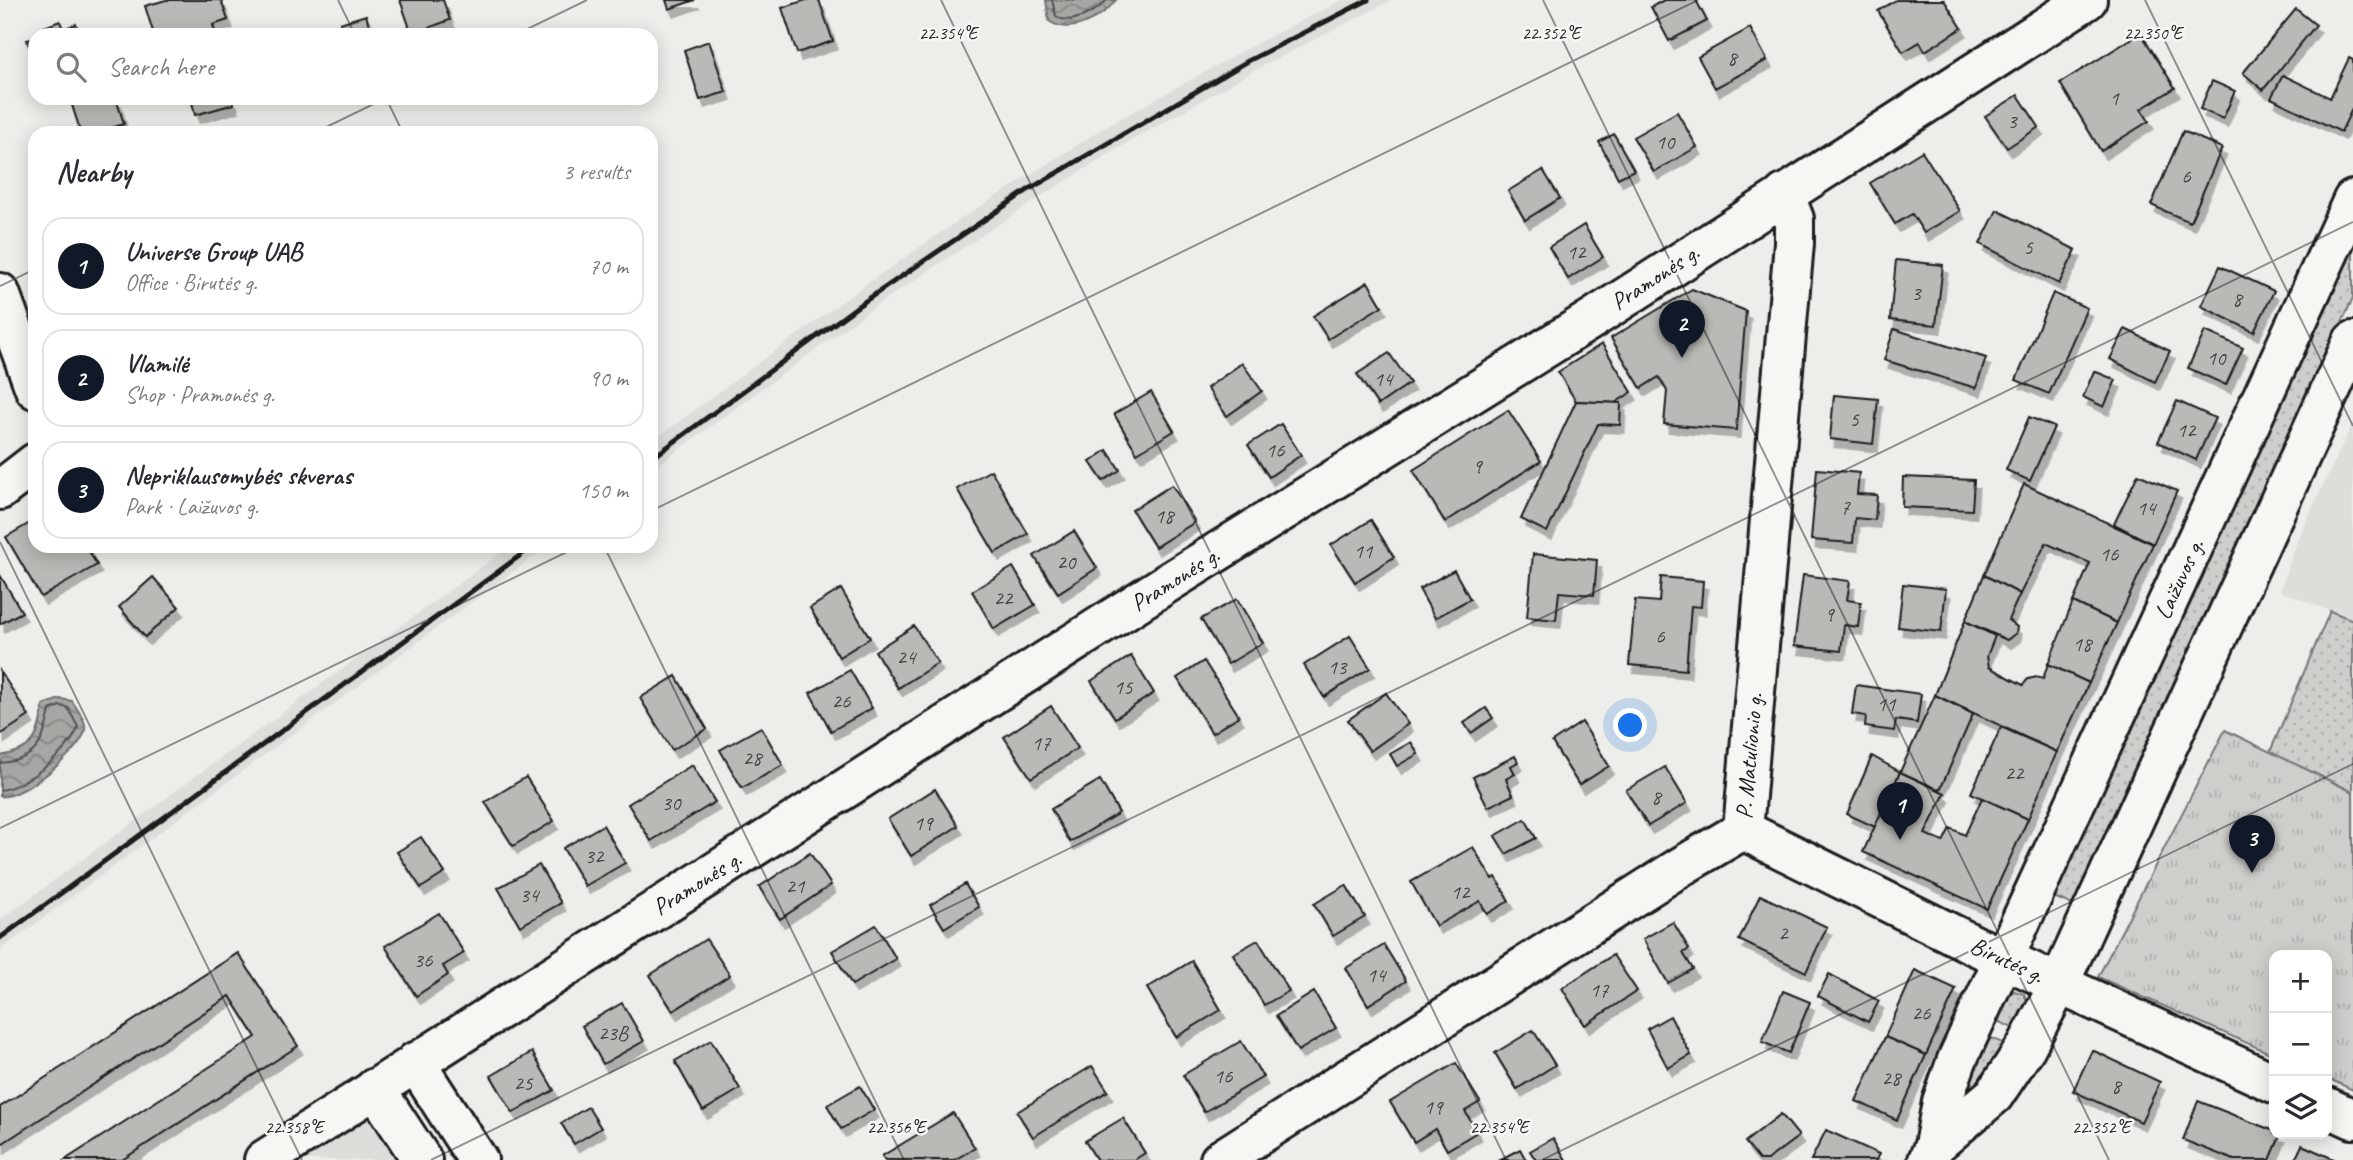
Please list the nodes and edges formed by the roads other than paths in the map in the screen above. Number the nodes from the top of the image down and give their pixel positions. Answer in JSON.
{"nodes":[{"id":1,"x":2087,"y":0,"type":"edge"},
{"id":2,"x":1784,"y":194,"type":"junction"},
{"id":3,"x":2353,"y":200,"type":"edge"},
{"id":4,"x":0,"y":293,"type":"edge"},
{"id":5,"x":2353,"y":341,"type":"edge"},
{"id":6,"x":28,"y":371,"type":"edge"},
{"id":7,"x":28,"y":468,"type":"edge"},
{"id":8,"x":0,"y":490,"type":"edge"},
{"id":9,"x":1743,"y":830,"type":"junction"},
{"id":10,"x":2005,"y":959,"type":"junction"},
{"id":11,"x":2059,"y":984,"type":"junction"},
{"id":12,"x":415,"y":1062,"type":"junction"},
{"id":13,"x":2269,"y":1081,"type":"edge"},
{"id":14,"x":375,"y":1088,"type":"junction"},
{"id":15,"x":2332,"y":1109,"type":"edge"},
{"id":16,"x":2353,"y":1119,"type":"edge"},
{"id":17,"x":1931,"y":1153,"type":"edge"},
{"id":18,"x":264,"y":1160,"type":"edge"},
{"id":19,"x":422,"y":1160,"type":"edge"},
{"id":20,"x":478,"y":1160,"type":"edge"},
{"id":21,"x":1220,"y":1160,"type":"edge"}],
"edges":[{"from":1,"to":2,"type":"street","name":"Pramonės g."},
{"from":2,"to":9,"type":"street","name":"P. Matulionio g."},
{"from":2,"to":12,"type":"street","name":"Pramonės g."},
{"from":3,"to":10,"type":"street","name":"Laižuvos g."},
{"from":4,"to":6,"type":"street"},
{"from":5,"to":11,"type":"street"},
{"from":7,"to":8,"type":"street"},
{"from":9,"to":10,"type":"street","name":"Birutės g."},
{"from":9,"to":21,"type":"street","name":"P. Matulionio g."},
{"from":10,"to":11,"type":"street","name":"Birutės g."},
{"from":10,"to":17,"type":"street","name":"Laižuvos g."},
{"from":11,"to":13,"type":"street","name":"Birutės g."},
{"from":11,"to":17,"type":"street"},
{"from":12,"to":14,"type":"street","name":"Pramonės g."},
{"from":12,"to":20,"type":"street"},
{"from":14,"to":18,"type":"street","name":"Pramonės g."},
{"from":14,"to":19,"type":"street"},
{"from":15,"to":16,"type":"street"}]}
